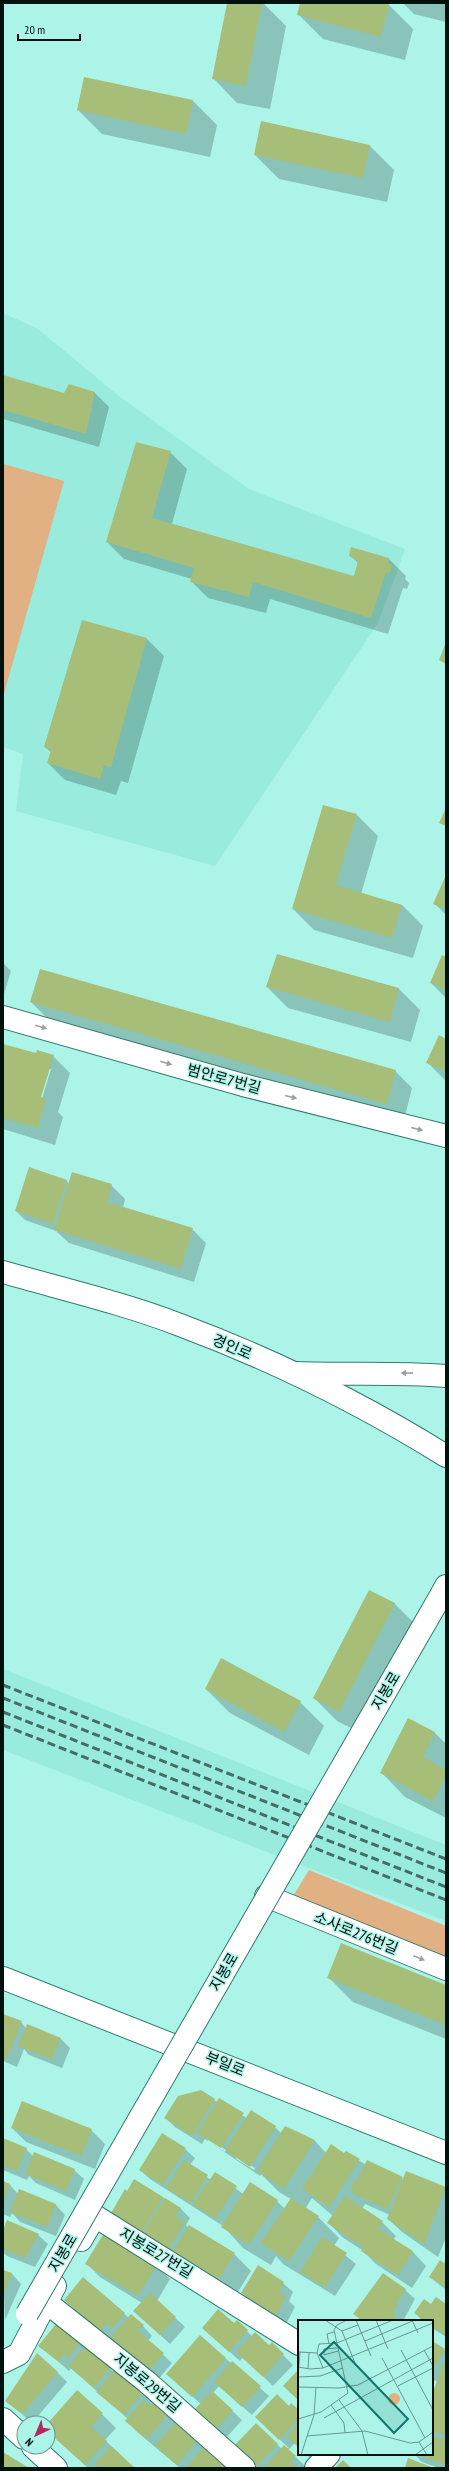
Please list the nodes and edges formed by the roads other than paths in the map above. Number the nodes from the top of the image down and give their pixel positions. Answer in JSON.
{"nodes":[{"id":1,"x":3,"y":1017,"type":"edge"},
{"id":2,"x":446,"y":1136,"type":"edge"},
{"id":3,"x":3,"y":1272,"type":"edge"},
{"id":4,"x":290,"y":1372,"type":"junction"},
{"id":5,"x":446,"y":1376,"type":"edge"},
{"id":6,"x":446,"y":1456,"type":"edge"},
{"id":7,"x":446,"y":1586,"type":"edge"},
{"id":8,"x":266,"y":1896,"type":"dead end"},
{"id":9,"x":446,"y":1969,"type":"edge"},
{"id":10,"x":3,"y":1978,"type":"edge"},
{"id":11,"x":446,"y":2153,"type":"edge"},
{"id":12,"x":46,"y":2302,"type":"junction"},
{"id":13,"x":298,"y":2343,"type":"edge"},
{"id":14,"x":3,"y":2360,"type":"edge"},
{"id":15,"x":3,"y":2419,"type":"edge"},
{"id":16,"x":16,"y":2431,"type":"edge"},
{"id":17,"x":42,"y":2455,"type":"edge"},
{"id":18,"x":328,"y":2455,"type":"edge"},
{"id":19,"x":56,"y":2468,"type":"edge"},
{"id":20,"x":244,"y":2468,"type":"edge"},
{"id":21,"x":316,"y":2468,"type":"edge"}],
"edges":[{"from":1,"to":2,"type":"street","name":"범안로7번길","one_way":true},
{"from":3,"to":4,"type":"street","name":"경인로"},
{"from":5,"to":4,"type":"street","one_way":true},
{"from":4,"to":6,"type":"street","name":"경인로"},
{"from":7,"to":14,"type":"street","name":"지봉로","bridge":true},
{"from":8,"to":9,"type":"street","name":"소사로276번길","one_way":true},
{"from":10,"to":11,"type":"street","name":"부일로"},
{"from":12,"to":13,"type":"street","name":"지봉로27번길"},
{"from":12,"to":14,"type":"street"},
{"from":12,"to":20,"type":"street","name":"지봉로29번길"},
{"from":15,"to":16,"type":"street"},
{"from":17,"to":19,"type":"street"},
{"from":18,"to":21,"type":"street"}]}
